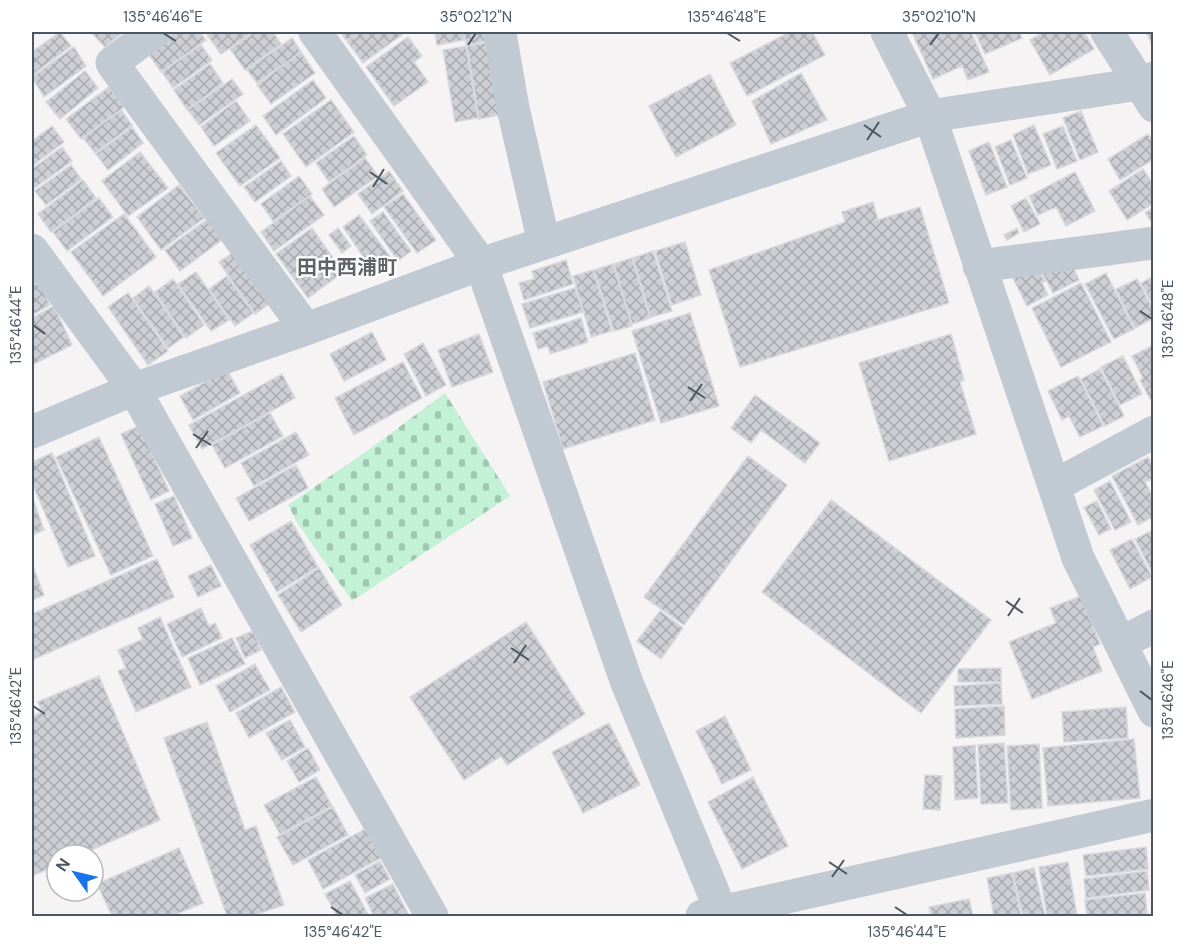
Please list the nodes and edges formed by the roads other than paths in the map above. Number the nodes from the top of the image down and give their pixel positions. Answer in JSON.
{"nodes":[{"id":1,"x":154,"y":32,"type":"edge"},
{"id":2,"x":315,"y":32,"type":"edge"},
{"id":3,"x":887,"y":32,"type":"edge"},
{"id":4,"x":1107,"y":32,"type":"edge"},
{"id":5,"x":501,"y":39,"type":"dead end"},
{"id":6,"x":1149,"y":89,"type":"edge"},
{"id":7,"x":930,"y":116,"type":"junction"},
{"id":8,"x":544,"y":243,"type":"junction"},
{"id":9,"x":1154,"y":243,"type":"edge"},
{"id":10,"x":32,"y":250,"type":"edge"},
{"id":11,"x":481,"y":264,"type":"junction"},
{"id":12,"x":979,"y":266,"type":"junction"},
{"id":13,"x":306,"y":329,"type":"junction"},
{"id":14,"x":134,"y":389,"type":"junction"},
{"id":15,"x":32,"y":432,"type":"edge"},
{"id":16,"x":1154,"y":432,"type":"edge"},
{"id":17,"x":1054,"y":486,"type":"junction"},
{"id":18,"x":1154,"y":626,"type":"edge"},
{"id":19,"x":1121,"y":643,"type":"junction"},
{"id":20,"x":1154,"y":711,"type":"edge"},
{"id":21,"x":1154,"y":815,"type":"edge"},
{"id":22,"x":716,"y":915,"type":"edge"},
{"id":23,"x":432,"y":916,"type":"edge"}],
"edges":[{"from":1,"to":13,"type":"street"},
{"from":2,"to":11,"type":"street"},
{"from":3,"to":7,"type":"street"},
{"from":4,"to":6,"type":"street"},
{"from":5,"to":8,"type":"street"},
{"from":6,"to":7,"type":"street"},
{"from":7,"to":8,"type":"street"},
{"from":7,"to":12,"type":"street"},
{"from":8,"to":11,"type":"street"},
{"from":9,"to":12,"type":"street"},
{"from":10,"to":14,"type":"street"},
{"from":11,"to":13,"type":"street"},
{"from":11,"to":22,"type":"street"},
{"from":12,"to":17,"type":"street"},
{"from":13,"to":14,"type":"street"},
{"from":14,"to":15,"type":"street"},
{"from":14,"to":23,"type":"street"},
{"from":16,"to":17,"type":"street"},
{"from":17,"to":19,"type":"street"},
{"from":18,"to":19,"type":"street"},
{"from":19,"to":20,"type":"street"},
{"from":21,"to":22,"type":"street"}]}
